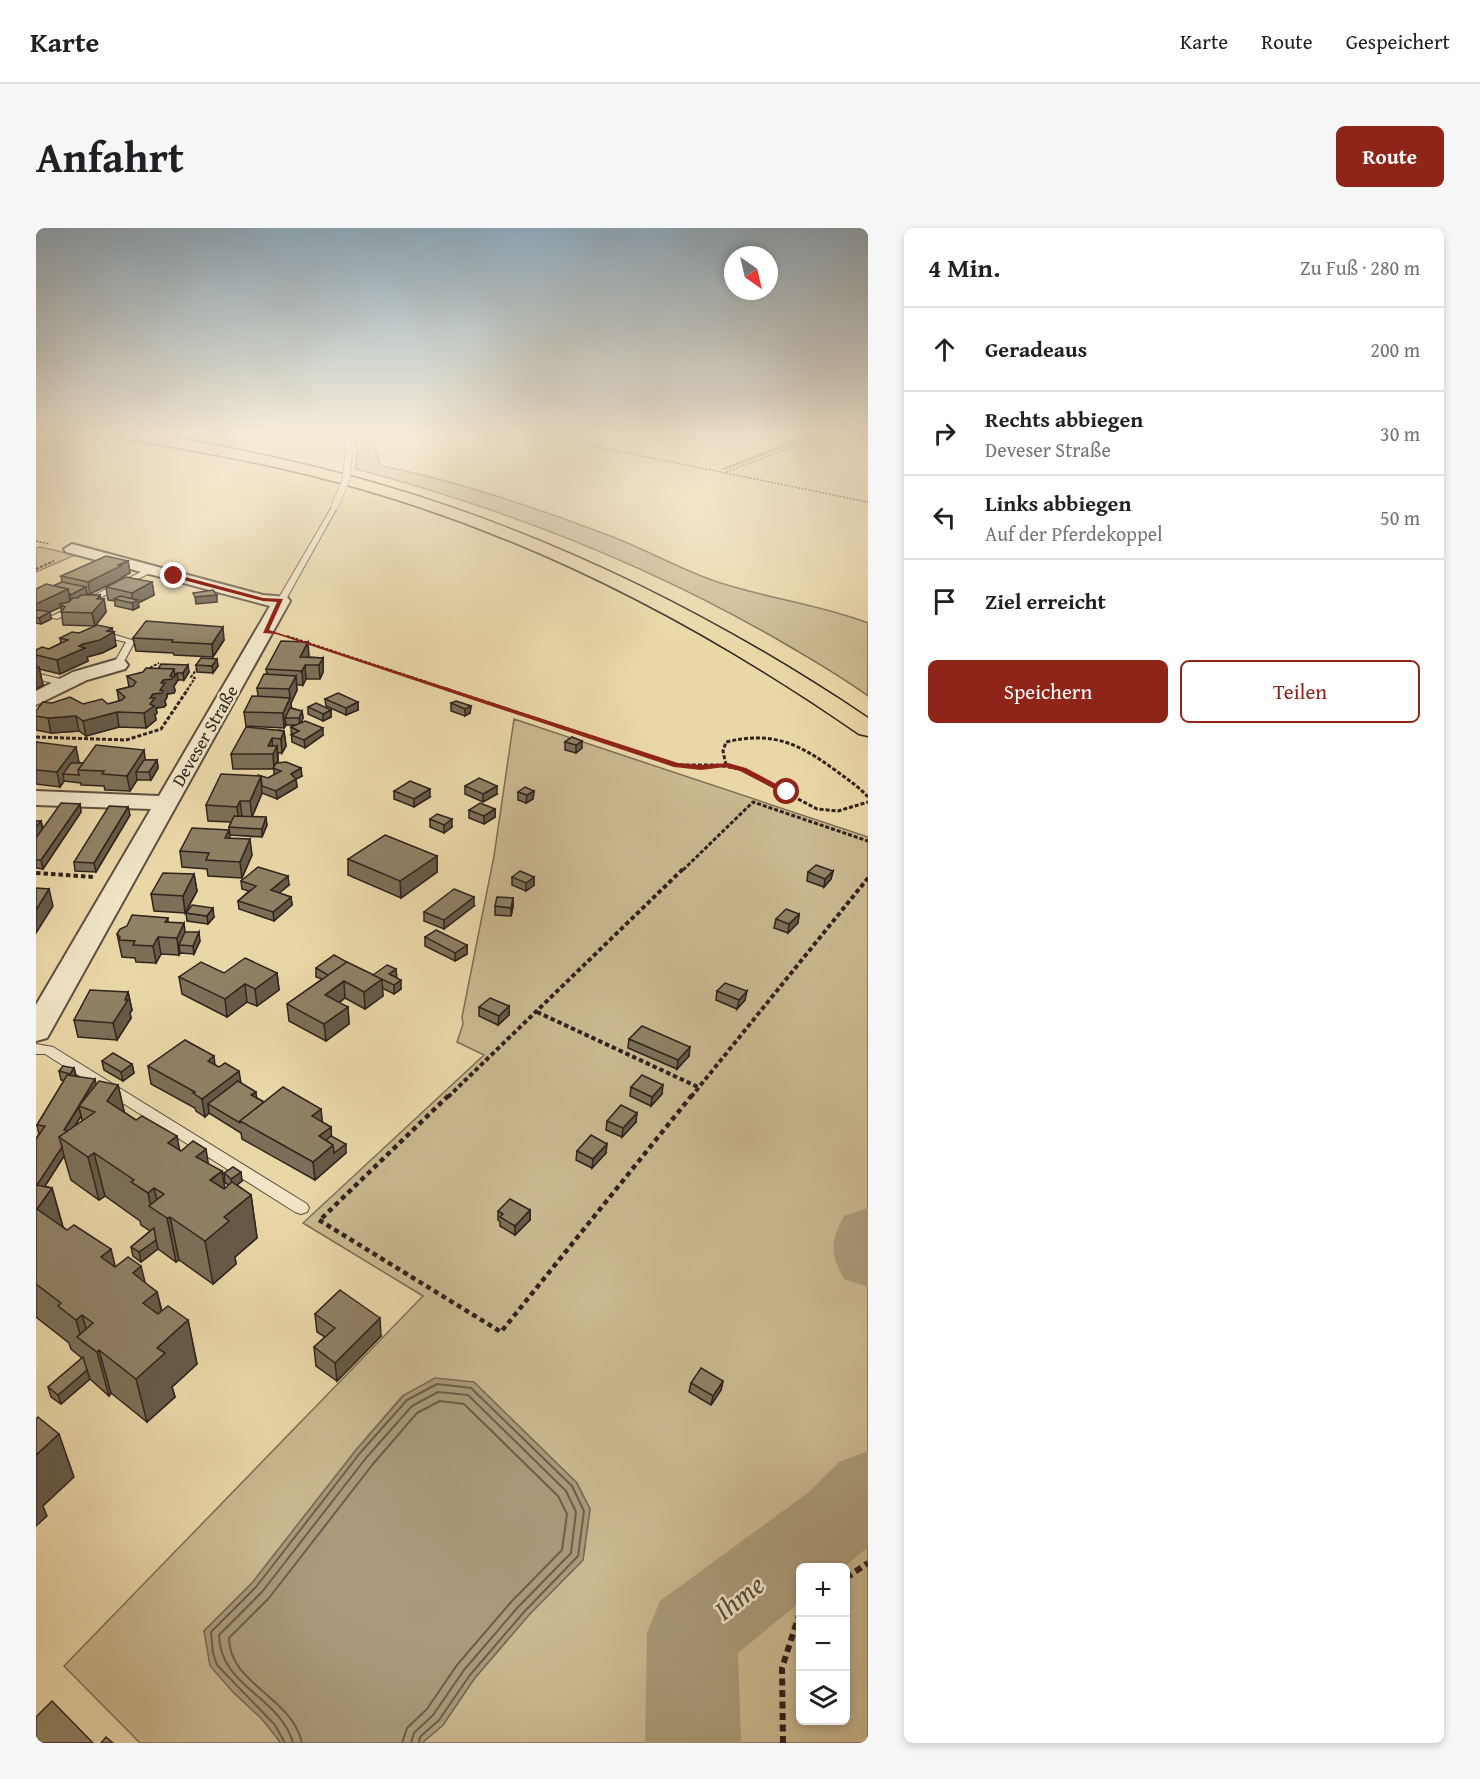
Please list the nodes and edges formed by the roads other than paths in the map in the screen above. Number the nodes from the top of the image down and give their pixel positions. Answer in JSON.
{"nodes":[{"id":1,"x":335,"y":505,"type":"edge"},
{"id":2,"x":426,"y":505,"type":"edge"},
{"id":3,"x":463,"y":505,"type":"edge"},
{"id":4,"x":65,"y":554,"type":"road end"},
{"id":5,"x":152,"y":570,"type":"junction"},
{"id":6,"x":281,"y":601,"type":"junction"},
{"id":7,"x":54,"y":617,"type":"dead end"},
{"id":8,"x":729,"y":620,"type":"dead end"},
{"id":9,"x":94,"y":632,"type":"edge"},
{"id":10,"x":118,"y":665,"type":"joint"},
{"id":11,"x":36,"y":676,"type":"edge"},
{"id":12,"x":65,"y":683,"type":"junction"},
{"id":13,"x":36,"y":699,"type":"edge"},
{"id":14,"x":868,"y":729,"type":"edge"},
{"id":15,"x":36,"y":798,"type":"edge"},
{"id":16,"x":167,"y":803,"type":"junction"},
{"id":17,"x":36,"y":1031,"type":"edge"},
{"id":18,"x":36,"y":1049,"type":"edge"},
{"id":19,"x":301,"y":1208,"type":"dead end"}],
"edges":[{"from":1,"to":6,"type":"lane","name":"Deveser Straße","bridge":true},
{"from":2,"to":14,"type":"highway"},
{"from":3,"to":8,"type":"highway"},
{"from":4,"to":5,"type":"street"},
{"from":5,"to":6,"type":"street"},
{"from":5,"to":7,"type":"lane"},
{"from":6,"to":16,"type":"street","name":"Deveser Straße"},
{"from":9,"to":10,"type":"lane"},
{"from":10,"to":12,"type":"street"},
{"from":11,"to":12,"type":"lane"},
{"from":12,"to":13,"type":"street"},
{"from":15,"to":16,"type":"street"},
{"from":16,"to":17,"type":"street","name":"Deveser Straße"},
{"from":18,"to":19,"type":"lane"}]}
